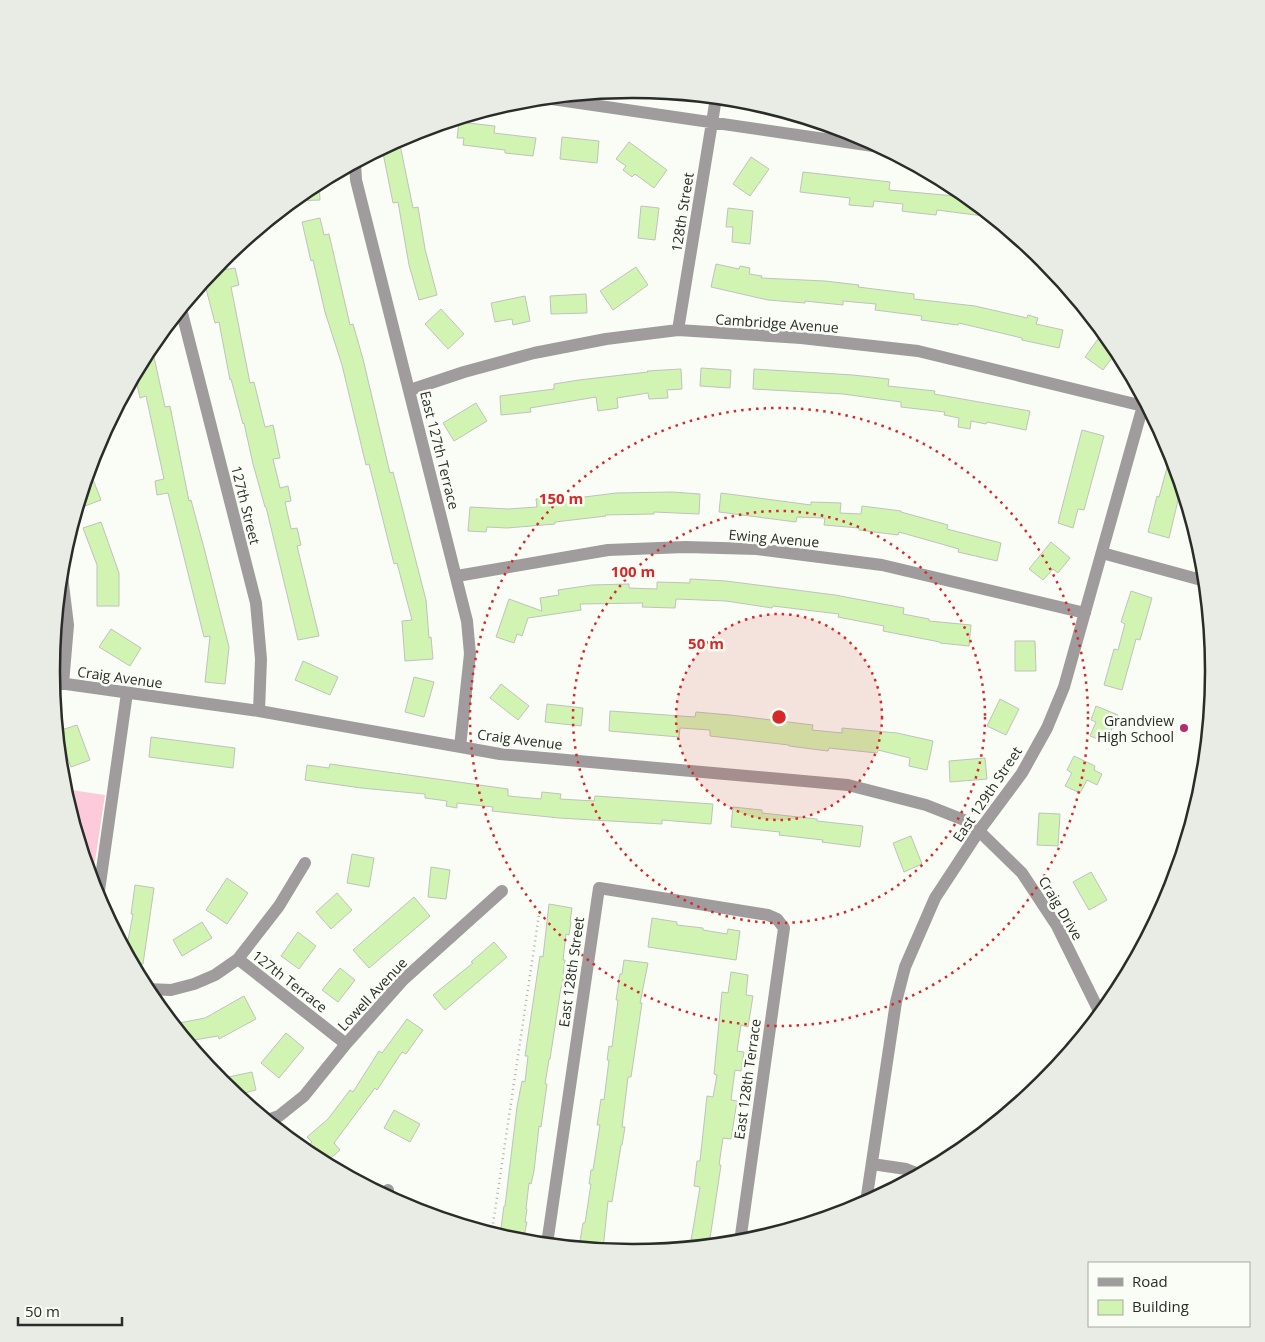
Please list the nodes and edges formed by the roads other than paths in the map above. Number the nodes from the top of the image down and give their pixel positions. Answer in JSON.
{"nodes":[{"id":1,"x":572,"y":102,"type":"edge"},
{"id":2,"x":715,"y":105,"type":"edge"},
{"id":3,"x":712,"y":123,"type":"junction"},
{"id":4,"x":855,"y":143,"type":"edge"},
{"id":5,"x":355,"y":170,"type":"edge"},
{"id":6,"x":183,"y":316,"type":"edge"},
{"id":7,"x":678,"y":330,"type":"junction"},
{"id":8,"x":410,"y":390,"type":"junction"},
{"id":9,"x":1138,"y":402,"type":"edge"},
{"id":10,"x":1142,"y":411,"type":"edge"},
{"id":11,"x":1102,"y":553,"type":"junction"},
{"id":12,"x":457,"y":576,"type":"junction"},
{"id":13,"x":1197,"y":579,"type":"edge"},
{"id":14,"x":65,"y":598,"type":"edge"},
{"id":15,"x":1085,"y":613,"type":"junction"},
{"id":16,"x":60,"y":671,"type":"edge"},
{"id":17,"x":60,"y":683,"type":"edge"},
{"id":18,"x":127,"y":693,"type":"junction"},
{"id":19,"x":259,"y":712,"type":"junction"},
{"id":20,"x":460,"y":747,"type":"junction"},
{"id":21,"x":979,"y":831,"type":"junction"},
{"id":22,"x":305,"y":863,"type":"dead end"},
{"id":23,"x":100,"y":881,"type":"edge"},
{"id":24,"x":502,"y":891,"type":"dead end"},
{"id":25,"x":779,"y":922,"type":"joint"},
{"id":26,"x":238,"y":959,"type":"junction"},
{"id":27,"x":157,"y":990,"type":"edge"},
{"id":28,"x":1096,"y":1007,"type":"edge"},
{"id":29,"x":346,"y":1044,"type":"junction"},
{"id":30,"x":275,"y":1117,"type":"edge"},
{"id":31,"x":872,"y":1164,"type":"junction"},
{"id":32,"x":911,"y":1171,"type":"edge"},
{"id":33,"x":867,"y":1193,"type":"edge"},
{"id":34,"x":741,"y":1233,"type":"edge"},
{"id":35,"x":548,"y":1237,"type":"edge"}],
"edges":[{"from":1,"to":3,"type":"street"},
{"from":2,"to":3,"type":"street","name":"128th Street"},
{"from":3,"to":4,"type":"street"},
{"from":3,"to":7,"type":"street","name":"128th Street"},
{"from":5,"to":8,"type":"street","name":"East 127th Terrace"},
{"from":6,"to":19,"type":"street","name":"127th Street"},
{"from":7,"to":8,"type":"street","name":"Cambridge Avenue"},
{"from":7,"to":9,"type":"street","name":"Cambridge Avenue"},
{"from":8,"to":12,"type":"street","name":"East 127th Terrace"},
{"from":10,"to":11,"type":"street","name":"East 129th Street"},
{"from":11,"to":13,"type":"street"},
{"from":11,"to":15,"type":"street","name":"East 129th Street"},
{"from":12,"to":15,"type":"street","name":"Ewing Avenue"},
{"from":12,"to":20,"type":"street","name":"East 127th Terrace"},
{"from":14,"to":16,"type":"street"},
{"from":15,"to":21,"type":"street","name":"East 129th Street"},
{"from":17,"to":18,"type":"street","name":"Craig Avenue"},
{"from":18,"to":19,"type":"street","name":"Craig Avenue"},
{"from":18,"to":23,"type":"street"},
{"from":19,"to":20,"type":"street","name":"Craig Avenue"},
{"from":20,"to":21,"type":"street","name":"Craig Avenue"},
{"from":21,"to":28,"type":"street","name":"Craig Drive"},
{"from":21,"to":31,"type":"street","name":"East 129th Street"},
{"from":22,"to":26,"type":"street"},
{"from":24,"to":29,"type":"street","name":"Lowell Avenue"},
{"from":25,"to":34,"type":"street","name":"East 128th Terrace"},
{"from":25,"to":35,"type":"street","name":"East 128th Street"},
{"from":26,"to":27,"type":"street"},
{"from":26,"to":29,"type":"street","name":"127th Terrace"},
{"from":29,"to":30,"type":"street","name":"Lowell Avenue"},
{"from":31,"to":32,"type":"street"},
{"from":31,"to":33,"type":"street","name":"East 129th Street"}]}
